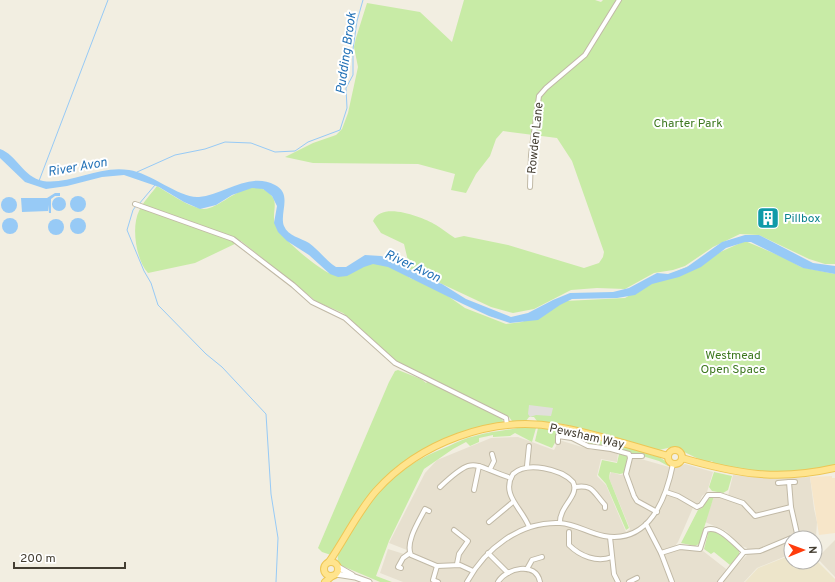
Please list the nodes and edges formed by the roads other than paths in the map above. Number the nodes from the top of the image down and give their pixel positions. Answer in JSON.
{"nodes":[{"id":1,"x":619,"y":0,"type":"edge"},
{"id":2,"x":530,"y":187,"type":"dead end"},
{"id":3,"x":135,"y":204,"type":"dead end"},
{"id":4,"x":507,"y":425,"type":"junction"},
{"id":5,"x":558,"y":442,"type":"dead end"},
{"id":6,"x":529,"y":446,"type":"dead end"},
{"id":7,"x":492,"y":454,"type":"dead end"},
{"id":8,"x":630,"y":456,"type":"junction"},
{"id":9,"x":642,"y":456,"type":"dead end"},
{"id":10,"x":668,"y":456,"type":"junction"},
{"id":11,"x":682,"y":458,"type":"junction"},
{"id":12,"x":673,"y":464,"type":"junction"},
{"id":13,"x":479,"y":466,"type":"junction"},
{"id":14,"x":527,"y":466,"type":"junction"},
{"id":15,"x":490,"y":469,"type":"junction"},
{"id":16,"x":835,"y":470,"type":"edge"},
{"id":17,"x":511,"y":478,"type":"junction"},
{"id":18,"x":789,"y":482,"type":"junction"},
{"id":19,"x":795,"y":482,"type":"dead end"},
{"id":20,"x":778,"y":483,"type":"dead end"},
{"id":21,"x":440,"y":487,"type":"dead end"},
{"id":22,"x":574,"y":487,"type":"junction"},
{"id":23,"x":476,"y":488,"type":"dead end"},
{"id":24,"x":666,"y":492,"type":"junction"},
{"id":25,"x":512,"y":502,"type":"junction"},
{"id":26,"x":606,"y":507,"type":"dead end"},
{"id":27,"x":791,"y":508,"type":"junction"},
{"id":28,"x":427,"y":510,"type":"dead end"},
{"id":29,"x":657,"y":512,"type":"junction"},
{"id":30,"x":489,"y":522,"type":"dead end"},
{"id":31,"x":560,"y":523,"type":"junction"},
{"id":32,"x":646,"y":524,"type":"junction"},
{"id":33,"x":528,"y":527,"type":"junction"},
{"id":34,"x":454,"y":530,"type":"dead end"},
{"id":35,"x":796,"y":530,"type":"edge"},
{"id":36,"x":569,"y":532,"type":"dead end"},
{"id":37,"x":610,"y":537,"type":"junction"},
{"id":38,"x":783,"y":541,"type":"edge"},
{"id":39,"x":338,"y":549,"type":"junction"},
{"id":40,"x":744,"y":552,"type":"junction"},
{"id":41,"x":410,"y":553,"type":"junction"},
{"id":42,"x":488,"y":553,"type":"junction"},
{"id":43,"x":661,"y":553,"type":"junction"},
{"id":44,"x":612,"y":557,"type":"junction"},
{"id":45,"x":540,"y":559,"type":"dead end"},
{"id":46,"x":329,"y":562,"type":"junction"},
{"id":47,"x":457,"y":564,"type":"junction"},
{"id":48,"x":337,"y":565,"type":"junction"},
{"id":49,"x":437,"y":566,"type":"junction"},
{"id":50,"x":399,"y":567,"type":"dead end"},
{"id":51,"x":527,"y":569,"type":"junction"},
{"id":52,"x":473,"y":572,"type":"junction"},
{"id":53,"x":325,"y":573,"type":"junction"},
{"id":54,"x":508,"y":573,"type":"junction"},
{"id":55,"x":334,"y":575,"type":"junction"},
{"id":56,"x":355,"y":577,"type":"junction"},
{"id":57,"x":635,"y":580,"type":"edge"},
{"id":58,"x":324,"y":582,"type":"edge"},
{"id":59,"x":369,"y":582,"type":"edge"},
{"id":60,"x":438,"y":582,"type":"edge"},
{"id":61,"x":467,"y":582,"type":"edge"},
{"id":62,"x":498,"y":582,"type":"edge"},
{"id":63,"x":540,"y":582,"type":"edge"},
{"id":64,"x":617,"y":582,"type":"edge"},
{"id":65,"x":629,"y":582,"type":"edge"},
{"id":66,"x":672,"y":582,"type":"edge"},
{"id":67,"x":720,"y":582,"type":"edge"}],
"edges":[{"from":1,"to":2,"type":"street","name":"Rowden Lane"},
{"from":3,"to":4,"type":"street"},
{"from":4,"to":10,"type":"main road","name":"Pewsham Way"},
{"from":4,"to":39,"type":"main road","name":"Pewsham Way"},
{"from":5,"to":8,"type":"street"},
{"from":6,"to":14,"type":"street"},
{"from":7,"to":15,"type":"street"},
{"from":8,"to":9,"type":"street"},
{"from":8,"to":29,"type":"street"},
{"from":10,"to":11,"type":"main road"},
{"from":10,"to":12,"type":"main road"},
{"from":11,"to":12,"type":"main road"},
{"from":11,"to":16,"type":"main road"},
{"from":12,"to":24,"type":"street"},
{"from":13,"to":15,"type":"street"},
{"from":13,"to":21,"type":"street"},
{"from":13,"to":23,"type":"street"},
{"from":14,"to":17,"type":"street"},
{"from":14,"to":22,"type":"street"},
{"from":15,"to":17,"type":"street"},
{"from":17,"to":25,"type":"street"},
{"from":18,"to":19,"type":"street"},
{"from":18,"to":20,"type":"street"},
{"from":18,"to":27,"type":"street"},
{"from":22,"to":26,"type":"street"},
{"from":22,"to":31,"type":"street"},
{"from":24,"to":27,"type":"street"},
{"from":24,"to":29,"type":"street"},
{"from":25,"to":30,"type":"street"},
{"from":25,"to":33,"type":"street"},
{"from":27,"to":35,"type":"street"},
{"from":28,"to":41,"type":"street"},
{"from":29,"to":32,"type":"street"},
{"from":31,"to":33,"type":"street"},
{"from":31,"to":37,"type":"street"},
{"from":32,"to":37,"type":"street"},
{"from":32,"to":43,"type":"street"},
{"from":33,"to":42,"type":"street"},
{"from":34,"to":47,"type":"street"},
{"from":36,"to":44,"type":"street"},
{"from":37,"to":44,"type":"street"},
{"from":38,"to":40,"type":"street"},
{"from":39,"to":46,"type":"main road","name":"Pewsham Way"},
{"from":39,"to":48,"type":"main road","name":"Pewsham Way"},
{"from":40,"to":43,"type":"street"},
{"from":40,"to":67,"type":"street"},
{"from":41,"to":49,"type":"street"},
{"from":41,"to":50,"type":"street"},
{"from":42,"to":52,"type":"street"},
{"from":42,"to":54,"type":"street"},
{"from":43,"to":66,"type":"street"},
{"from":44,"to":64,"type":"street"},
{"from":45,"to":51,"type":"street"},
{"from":46,"to":48,"type":"main road"},
{"from":46,"to":53,"type":"main road","name":"Pewsham Way"},
{"from":47,"to":49,"type":"street"},
{"from":47,"to":52,"type":"street"},
{"from":48,"to":55,"type":"main road","name":"Pewsham Way"},
{"from":48,"to":56,"type":"street"},
{"from":49,"to":60,"type":"street"},
{"from":51,"to":54,"type":"street"},
{"from":51,"to":63,"type":"street"},
{"from":52,"to":61,"type":"street"},
{"from":53,"to":55,"type":"main road"},
{"from":53,"to":58,"type":"main road"},
{"from":54,"to":62,"type":"street"},
{"from":55,"to":56,"type":"street"},
{"from":55,"to":58,"type":"main road"},
{"from":56,"to":59,"type":"street"},
{"from":57,"to":65,"type":"street"}]}
